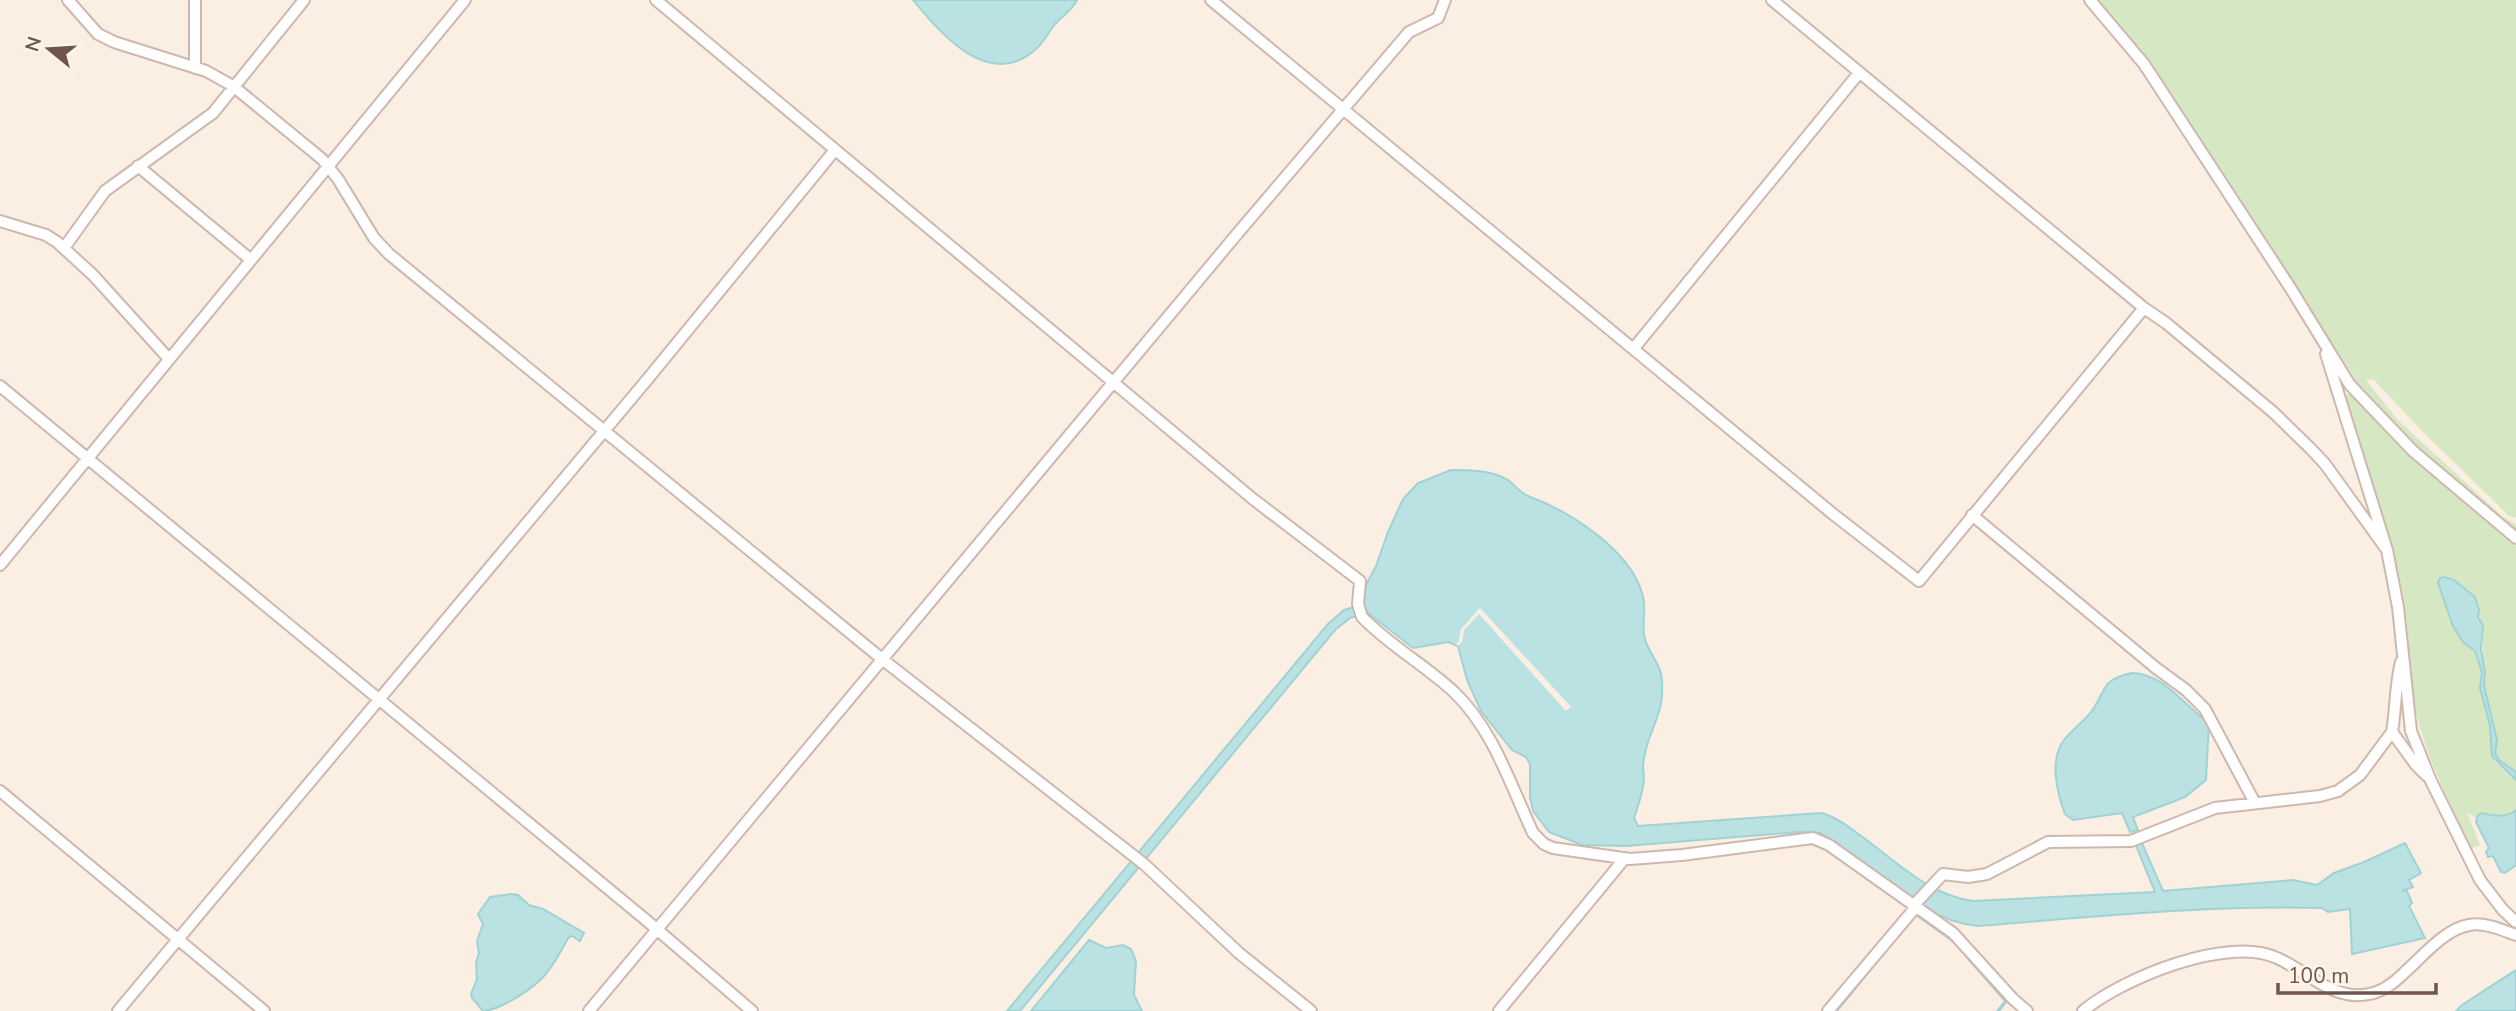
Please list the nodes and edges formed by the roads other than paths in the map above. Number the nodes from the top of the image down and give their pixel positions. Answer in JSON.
{"nodes":[{"id":1,"x":68,"y":0,"type":"edge"},
{"id":2,"x":195,"y":0,"type":"edge"},
{"id":3,"x":304,"y":0,"type":"edge"},
{"id":4,"x":465,"y":0,"type":"edge"},
{"id":5,"x":656,"y":0,"type":"edge"},
{"id":6,"x":1211,"y":0,"type":"edge"},
{"id":7,"x":1445,"y":0,"type":"edge"},
{"id":8,"x":1772,"y":0,"type":"edge"},
{"id":9,"x":2090,"y":0,"type":"edge"},
{"id":10,"x":195,"y":68,"type":"junction"},
{"id":11,"x":1859,"y":74,"type":"junction"},
{"id":12,"x":233,"y":86,"type":"junction"},
{"id":13,"x":1344,"y":110,"type":"junction"},
{"id":14,"x":835,"y":150,"type":"junction"},
{"id":15,"x":138,"y":166,"type":"junction"},
{"id":16,"x":328,"y":167,"type":"junction"},
{"id":17,"x":0,"y":220,"type":"edge"},
{"id":18,"x":64,"y":248,"type":"junction"},
{"id":19,"x":251,"y":260,"type":"junction"},
{"id":20,"x":2144,"y":308,"type":"junction"},
{"id":21,"x":2320,"y":338,"type":"junction"},
{"id":22,"x":1634,"y":348,"type":"junction"},
{"id":23,"x":169,"y":359,"type":"junction"},
{"id":24,"x":1114,"y":382,"type":"junction"},
{"id":25,"x":0,"y":386,"type":"edge"},
{"id":26,"x":602,"y":431,"type":"junction"},
{"id":27,"x":87,"y":460,"type":"junction"},
{"id":28,"x":1972,"y":515,"type":"junction"},
{"id":29,"x":2516,"y":538,"type":"edge"},
{"id":30,"x":2387,"y":550,"type":"junction"},
{"id":31,"x":0,"y":565,"type":"edge"},
{"id":32,"x":2402,"y":656,"type":"junction"},
{"id":33,"x":882,"y":659,"type":"junction"},
{"id":34,"x":378,"y":700,"type":"junction"},
{"id":35,"x":2392,"y":732,"type":"junction"},
{"id":36,"x":2431,"y":781,"type":"junction"},
{"id":37,"x":0,"y":791,"type":"edge"},
{"id":38,"x":2255,"y":803,"type":"junction"},
{"id":39,"x":1625,"y":858,"type":"junction"},
{"id":40,"x":1914,"y":906,"type":"junction"},
{"id":41,"x":2516,"y":922,"type":"edge"},
{"id":42,"x":657,"y":929,"type":"junction"},
{"id":43,"x":2516,"y":935,"type":"edge"},
{"id":44,"x":177,"y":939,"type":"junction"},
{"id":45,"x":118,"y":1011,"type":"edge"},
{"id":46,"x":264,"y":1011,"type":"edge"},
{"id":47,"x":590,"y":1011,"type":"edge"},
{"id":48,"x":752,"y":1011,"type":"edge"},
{"id":49,"x":1311,"y":1011,"type":"edge"},
{"id":50,"x":1499,"y":1011,"type":"edge"},
{"id":51,"x":1828,"y":1011,"type":"edge"},
{"id":52,"x":2027,"y":1011,"type":"edge"},
{"id":53,"x":2083,"y":1011,"type":"edge"}],
"edges":[{"from":1,"to":10,"type":"street"},
{"from":2,"to":10,"type":"street"},
{"from":3,"to":12,"type":"street"},
{"from":4,"to":16,"type":"street"},
{"from":5,"to":14,"type":"street"},
{"from":6,"to":13,"type":"street"},
{"from":7,"to":13,"type":"street"},
{"from":8,"to":11,"type":"street"},
{"from":9,"to":21,"type":"street"},
{"from":10,"to":12,"type":"street"},
{"from":11,"to":20,"type":"street"},
{"from":11,"to":22,"type":"street"},
{"from":12,"to":15,"type":"street"},
{"from":12,"to":16,"type":"street"},
{"from":13,"to":22,"type":"street"},
{"from":13,"to":24,"type":"street"},
{"from":14,"to":24,"type":"street"},
{"from":14,"to":26,"type":"street"},
{"from":15,"to":18,"type":"street"},
{"from":15,"to":19,"type":"street"},
{"from":16,"to":19,"type":"street"},
{"from":16,"to":26,"type":"street"},
{"from":17,"to":18,"type":"street"},
{"from":18,"to":23,"type":"street"},
{"from":19,"to":23,"type":"street"},
{"from":20,"to":28,"type":"street"},
{"from":20,"to":30,"type":"street"},
{"from":21,"to":29,"type":"street"},
{"from":21,"to":30,"type":"street"},
{"from":22,"to":28,"type":"street"},
{"from":23,"to":27,"type":"street"},
{"from":24,"to":33,"type":"street"},
{"from":24,"to":39,"type":"street"},
{"from":25,"to":27,"type":"street"},
{"from":26,"to":33,"type":"street"},
{"from":26,"to":34,"type":"street"},
{"from":27,"to":31,"type":"street"},
{"from":27,"to":34,"type":"street"},
{"from":28,"to":38,"type":"street"},
{"from":30,"to":32,"type":"street"},
{"from":32,"to":35,"type":"street"},
{"from":32,"to":36,"type":"street"},
{"from":33,"to":42,"type":"street"},
{"from":33,"to":49,"type":"street"},
{"from":34,"to":42,"type":"street"},
{"from":34,"to":44,"type":"street"},
{"from":35,"to":36,"type":"street"},
{"from":35,"to":38,"type":"street"},
{"from":36,"to":41,"type":"street"},
{"from":37,"to":44,"type":"street"},
{"from":38,"to":40,"type":"street"},
{"from":39,"to":40,"type":"street"},
{"from":39,"to":50,"type":"street"},
{"from":40,"to":51,"type":"street"},
{"from":40,"to":52,"type":"street"},
{"from":42,"to":47,"type":"street"},
{"from":42,"to":48,"type":"street"},
{"from":43,"to":53,"type":"street"},
{"from":44,"to":45,"type":"street"},
{"from":44,"to":46,"type":"street"}]}
